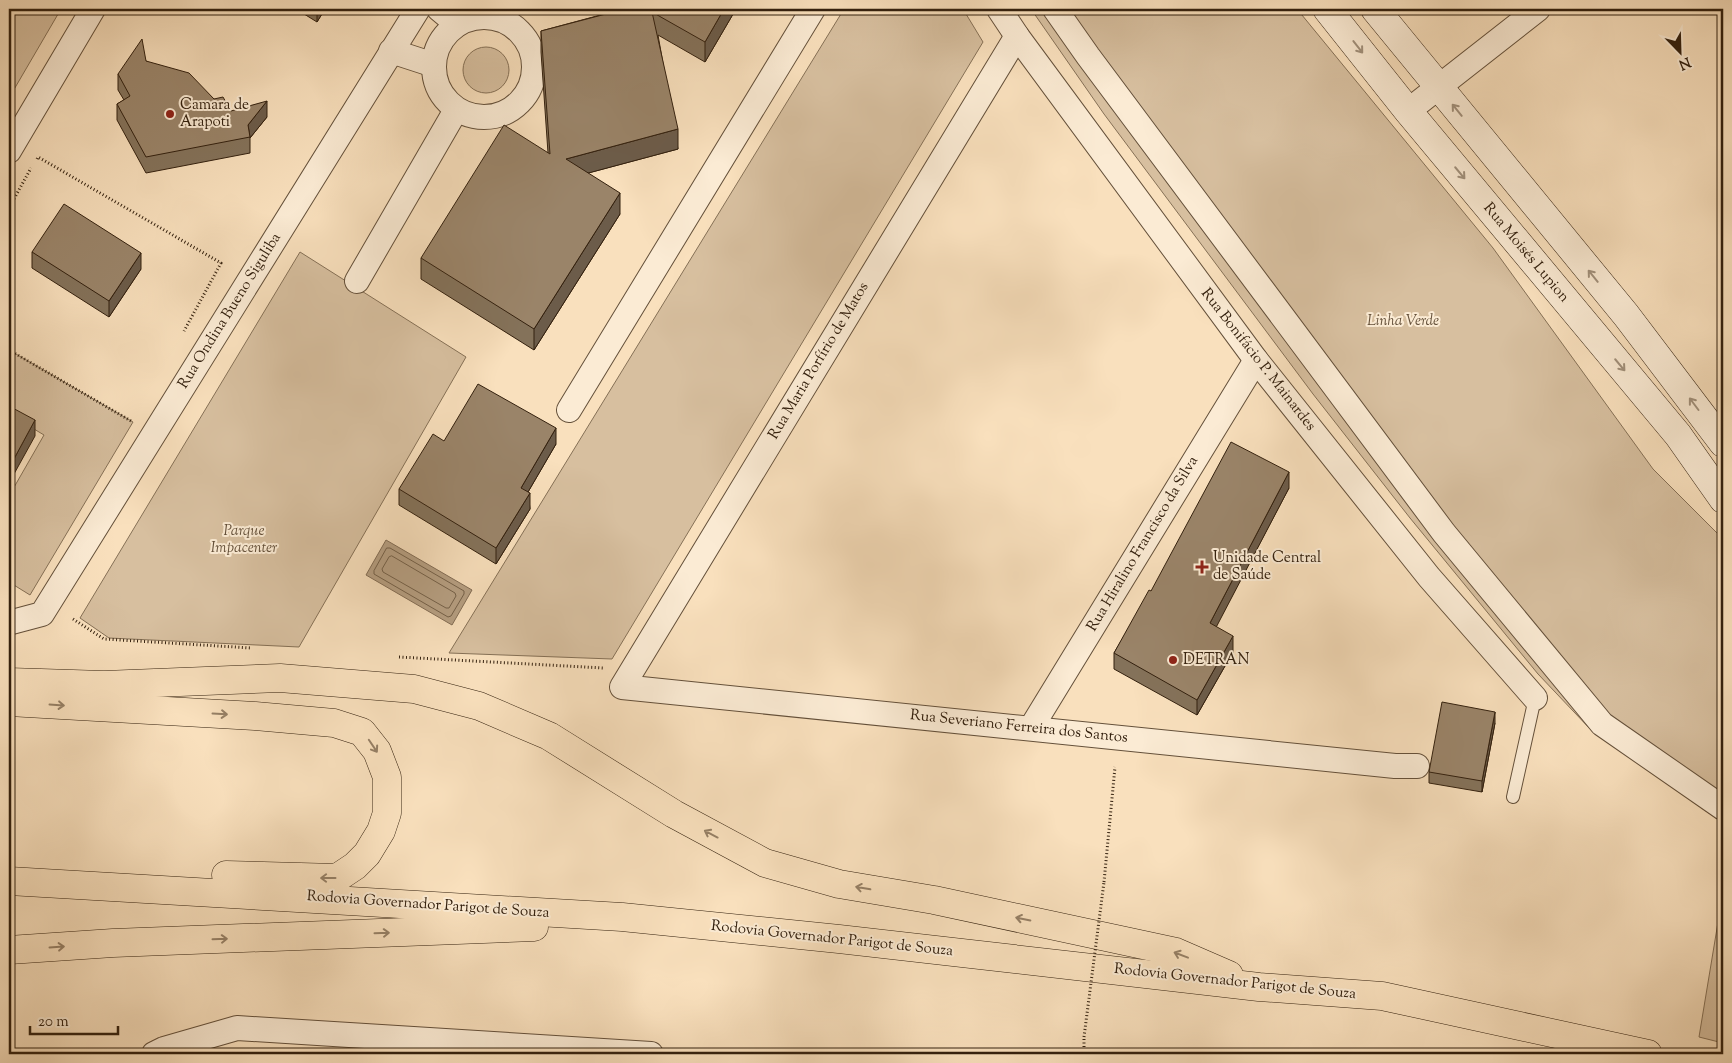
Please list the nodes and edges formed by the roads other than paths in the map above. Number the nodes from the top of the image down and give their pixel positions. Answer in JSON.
{"nodes":[{"id":1,"x":93,"y":9,"type":"edge"},
{"id":2,"x":418,"y":9,"type":"edge"},
{"id":3,"x":439,"y":9,"type":"edge"},
{"id":4,"x":813,"y":9,"type":"edge"},
{"id":5,"x":1000,"y":9,"type":"edge"},
{"id":6,"x":1055,"y":9,"type":"edge"},
{"id":7,"x":1327,"y":9,"type":"edge"},
{"id":8,"x":1375,"y":9,"type":"edge"},
{"id":9,"x":1538,"y":9,"type":"edge"},
{"id":10,"x":513,"y":17,"type":"edge"},
{"id":11,"x":457,"y":24,"type":"junction"},
{"id":12,"x":1017,"y":36,"type":"junction"},
{"id":13,"x":390,"y":51,"type":"junction"},
{"id":14,"x":434,"y":65,"type":"junction"},
{"id":15,"x":1439,"y":88,"type":"junction"},
{"id":16,"x":456,"y":110,"type":"junction"},
{"id":17,"x":1408,"y":111,"type":"junction"},
{"id":18,"x":9,"y":150,"type":"edge"},
{"id":19,"x":357,"y":281,"type":"dead end"},
{"id":20,"x":1626,"y":316,"type":"junction"},
{"id":21,"x":1598,"y":339,"type":"junction"},
{"id":22,"x":1256,"y":360,"type":"junction"},
{"id":23,"x":569,"y":410,"type":"dead end"},
{"id":24,"x":1723,"y":443,"type":"edge"},
{"id":25,"x":1723,"y":499,"type":"edge"},
{"id":26,"x":9,"y":620,"type":"edge"},
{"id":27,"x":9,"y":682,"type":"edge"},
{"id":28,"x":622,"y":686,"type":"joint"},
{"id":29,"x":1535,"y":698,"type":"joint"},
{"id":30,"x":9,"y":702,"type":"edge"},
{"id":31,"x":1031,"y":728,"type":"junction"},
{"id":32,"x":1417,"y":766,"type":"dead end"},
{"id":33,"x":1513,"y":797,"type":"dead end"},
{"id":34,"x":1723,"y":808,"type":"edge"},
{"id":35,"x":9,"y":870,"type":"edge"},
{"id":36,"x":9,"y":881,"type":"edge"},
{"id":37,"x":622,"y":918,"type":"junction"},
{"id":38,"x":9,"y":950,"type":"edge"},
{"id":39,"x":1258,"y":987,"type":"junction"},
{"id":40,"x":154,"y":1054,"type":"edge"},
{"id":41,"x":651,"y":1054,"type":"edge"},
{"id":42,"x":1648,"y":1054,"type":"edge"}],
"edges":[{"from":1,"to":18,"type":"street"},
{"from":2,"to":13,"type":"street","name":"Rua Ondina Bueno Siguliba"},
{"from":3,"to":11,"type":"street"},
{"from":4,"to":23,"type":"street"},
{"from":5,"to":12,"type":"street","name":"Rua Bonifácio P. Mainardes"},
{"from":6,"to":34,"type":"street"},
{"from":7,"to":17,"type":"street","name":"Rua Moisés Lupion","one_way":true},
{"from":8,"to":15,"type":"street"},
{"from":9,"to":15,"type":"street"},
{"from":10,"to":11,"type":"street"},
{"from":10,"to":16,"type":"street"},
{"from":11,"to":14,"type":"street"},
{"from":12,"to":22,"type":"street","name":"Rua Bonifácio P. Mainardes"},
{"from":12,"to":28,"type":"street","name":"Rua Maria Porfírio de Matos"},
{"from":13,"to":14,"type":"street"},
{"from":13,"to":26,"type":"street","name":"Rua Ondina Bueno Siguliba"},
{"from":14,"to":16,"type":"street"},
{"from":15,"to":17,"type":"street"},
{"from":20,"to":15,"type":"street","one_way":true},
{"from":16,"to":19,"type":"street"},
{"from":17,"to":21,"type":"street","name":"Rua Moisés Lupion","one_way":true},
{"from":20,"to":21,"type":"street"},
{"from":24,"to":20,"type":"street","one_way":true},
{"from":21,"to":25,"type":"street","name":"Rua Moisés Lupion","one_way":true},
{"from":22,"to":29,"type":"street","name":"Rua Bonifácio P. Mainardes"},
{"from":22,"to":31,"type":"street","name":"Rua Hiralino Francisco da Silva"},
{"from":39,"to":27,"type":"main road","one_way":true},
{"from":28,"to":31,"type":"street","name":"Rua Severiano Ferreira dos Santos"},
{"from":29,"to":33,"type":"lane"},
{"from":30,"to":35,"type":"main road","one_way":true},
{"from":31,"to":32,"type":"street","name":"Rua Severiano Ferreira dos Santos"},
{"from":36,"to":37,"type":"main road","name":"Rodovia Governador Parigot de Souza"},
{"from":38,"to":37,"type":"main road","one_way":true},
{"from":37,"to":39,"type":"main road","name":"Rodovia Governador Parigot de Souza"},
{"from":39,"to":42,"type":"main road","name":"Rodovia Governador Parigot de Souza"},
{"from":40,"to":41,"type":"street"}]}
